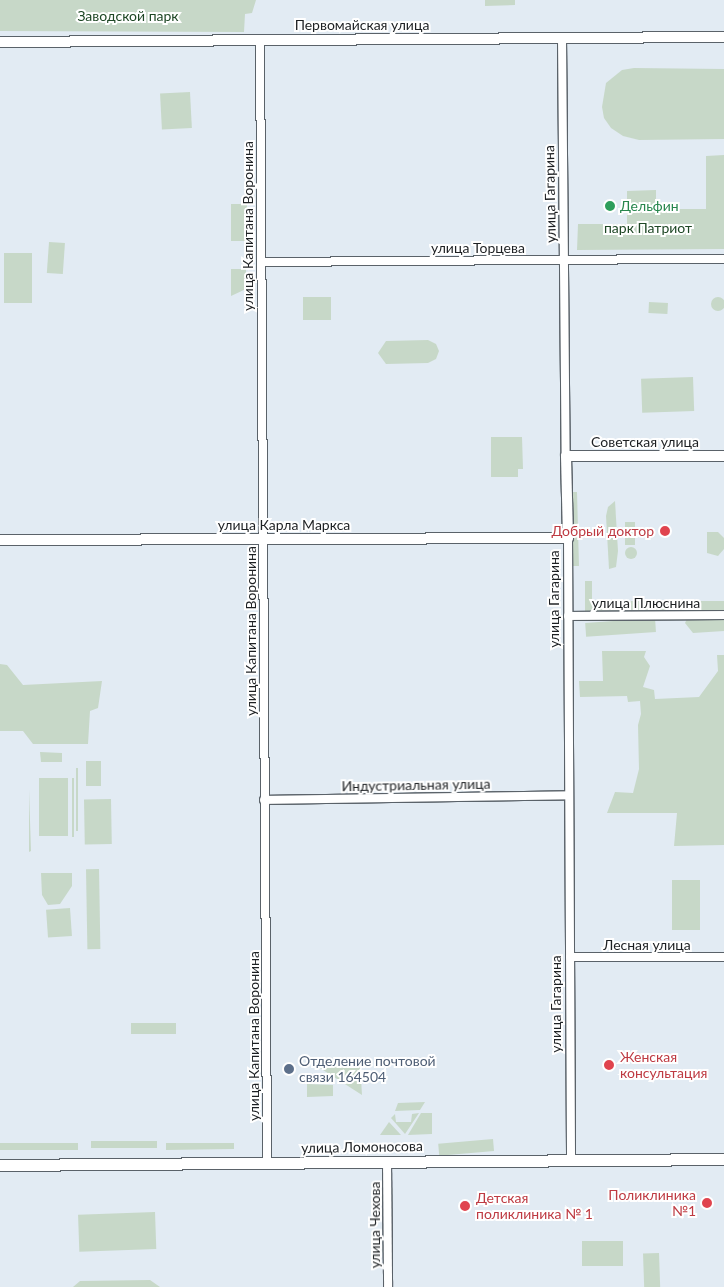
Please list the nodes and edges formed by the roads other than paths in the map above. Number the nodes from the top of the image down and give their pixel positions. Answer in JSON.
{"nodes":[{"id":1,"x":724,"y":37,"type":"edge"},
{"id":2,"x":562,"y":38,"type":"junction"},
{"id":3,"x":260,"y":39,"type":"junction"},
{"id":4,"x":0,"y":42,"type":"edge"},
{"id":5,"x":724,"y":259,"type":"edge"},
{"id":6,"x":564,"y":260,"type":"junction"},
{"id":7,"x":261,"y":262,"type":"junction"},
{"id":8,"x":566,"y":456,"type":"junction"},
{"id":9,"x":724,"y":456,"type":"edge"},
{"id":10,"x":568,"y":538,"type":"junction"},
{"id":11,"x":263,"y":539,"type":"junction"},
{"id":12,"x":0,"y":540,"type":"edge"},
{"id":13,"x":724,"y":615,"type":"edge"},
{"id":14,"x":568,"y":616,"type":"junction"},
{"id":15,"x":569,"y":795,"type":"junction"},
{"id":16,"x":264,"y":800,"type":"junction"},
{"id":17,"x":570,"y":957,"type":"junction"},
{"id":18,"x":724,"y":957,"type":"edge"},
{"id":19,"x":724,"y":1159,"type":"edge"},
{"id":20,"x":570,"y":1160,"type":"junction"},
{"id":21,"x":387,"y":1162,"type":"junction"},
{"id":22,"x":267,"y":1163,"type":"junction"},
{"id":23,"x":0,"y":1166,"type":"edge"},
{"id":24,"x":388,"y":1287,"type":"edge"}],
"edges":[{"from":1,"to":2,"type":"street","name":"Первомайская улица"},
{"from":2,"to":3,"type":"street","name":"Первомайская улица"},
{"from":2,"to":6,"type":"street","name":"улица Гагарина"},
{"from":3,"to":4,"type":"street","name":"Первомайская улица"},
{"from":3,"to":7,"type":"street","name":"улица Капитана Воронина"},
{"from":5,"to":6,"type":"street","name":"улица Торцева"},
{"from":6,"to":7,"type":"street","name":"улица Торцева"},
{"from":6,"to":8,"type":"street","name":"улица Гагарина"},
{"from":7,"to":11,"type":"street","name":"улица Капитана Воронина"},
{"from":8,"to":9,"type":"street","name":"Советская улица"},
{"from":8,"to":10,"type":"street","name":"улица Гагарина"},
{"from":10,"to":11,"type":"street","name":"улица Карла Маркса"},
{"from":10,"to":14,"type":"street","name":"улица Гагарина"},
{"from":11,"to":12,"type":"street","name":"улица Карла Маркса"},
{"from":11,"to":16,"type":"street","name":"улица Капитана Воронина"},
{"from":13,"to":14,"type":"street","name":"улица Плюснина"},
{"from":14,"to":15,"type":"street","name":"улица Гагарина"},
{"from":15,"to":16,"type":"street","name":"Индустриальная улица"},
{"from":15,"to":17,"type":"street","name":"улица Гагарина"},
{"from":16,"to":22,"type":"street","name":"улица Капитана Воронина"},
{"from":17,"to":18,"type":"street","name":"Лесная улица"},
{"from":17,"to":20,"type":"street","name":"улица Гагарина"},
{"from":19,"to":20,"type":"main road","name":"улица Ломоносова"},
{"from":20,"to":21,"type":"main road","name":"улица Ломоносова"},
{"from":21,"to":22,"type":"main road","name":"улица Ломоносова"},
{"from":21,"to":24,"type":"street","name":"улица Чехова"},
{"from":22,"to":23,"type":"main road","name":"улица Ломоносова"}]}
